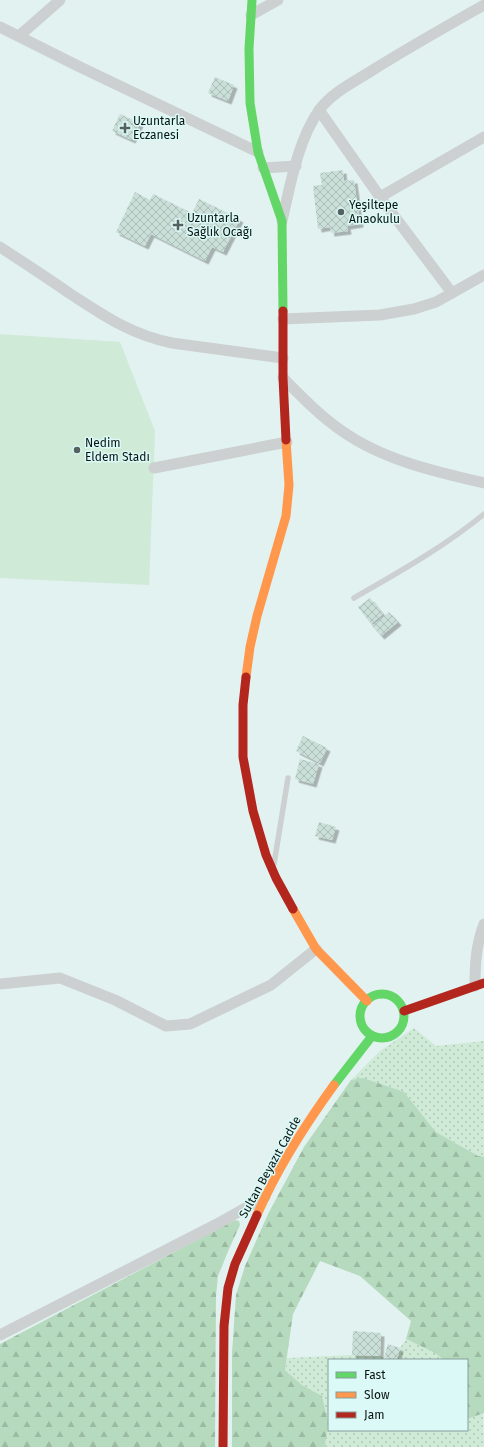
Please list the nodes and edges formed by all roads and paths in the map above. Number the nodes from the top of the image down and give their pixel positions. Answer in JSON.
{"nodes":[{"id":1,"x":60,"y":0,"type":"edge"},
{"id":2,"x":252,"y":0,"type":"edge"},
{"id":3,"x":278,"y":0,"type":"edge"},
{"id":4,"x":484,"y":5,"type":"edge"},
{"id":5,"x":251,"y":15,"type":"junction"},
{"id":6,"x":0,"y":27,"type":"edge"},
{"id":7,"x":20,"y":36,"type":"junction"},
{"id":8,"x":320,"y":110,"type":"junction"},
{"id":9,"x":484,"y":136,"type":"edge"},
{"id":10,"x":258,"y":152,"type":"junction"},
{"id":11,"x":296,"y":166,"type":"junction"},
{"id":12,"x":263,"y":168,"type":"junction"},
{"id":13,"x":380,"y":198,"type":"junction"},
{"id":14,"x":282,"y":221,"type":"junction"},
{"id":15,"x":0,"y":247,"type":"edge"},
{"id":16,"x":484,"y":275,"type":"edge"},
{"id":17,"x":452,"y":293,"type":"junction"},
{"id":18,"x":283,"y":319,"type":"junction"},
{"id":19,"x":283,"y":358,"type":"junction"},
{"id":20,"x":283,"y":378,"type":"junction"},
{"id":21,"x":287,"y":442,"type":"junction"},
{"id":22,"x":154,"y":468,"type":"dead end"},
{"id":23,"x":484,"y":483,"type":"edge"},
{"id":24,"x":484,"y":514,"type":"edge"},
{"id":25,"x":354,"y":598,"type":"dead end"},
{"id":26,"x":288,"y":778,"type":"dead end"},
{"id":27,"x":273,"y":871,"type":"junction"},
{"id":28,"x":484,"y":924,"type":"edge"},
{"id":29,"x":316,"y":949,"type":"junction"},
{"id":30,"x":0,"y":984,"type":"edge"},
{"id":31,"x":480,"y":985,"type":"edge"},
{"id":32,"x":367,"y":1001,"type":"junction"},
{"id":33,"x":404,"y":1011,"type":"junction"},
{"id":34,"x":372,"y":1036,"type":"junction"},
{"id":35,"x":264,"y":1197,"type":"junction"},
{"id":36,"x":0,"y":1335,"type":"edge"},
{"id":37,"x":223,"y":1447,"type":"edge"}],
"edges":[{"from":1,"to":7,"type":"street"},
{"from":2,"to":5,"type":"street"},
{"from":3,"to":5,"type":"street"},
{"from":4,"to":8,"type":"street"},
{"from":5,"to":10,"type":"street"},
{"from":6,"to":7,"type":"street"},
{"from":7,"to":10,"type":"street"},
{"from":8,"to":11,"type":"street"},
{"from":8,"to":13,"type":"street"},
{"from":9,"to":13,"type":"street"},
{"from":10,"to":12,"type":"street"},
{"from":11,"to":12,"type":"street"},
{"from":11,"to":14,"type":"street"},
{"from":12,"to":14,"type":"street"},
{"from":13,"to":17,"type":"street"},
{"from":14,"to":18,"type":"street"},
{"from":15,"to":19,"type":"street"},
{"from":16,"to":17,"type":"street"},
{"from":17,"to":18,"type":"street"},
{"from":18,"to":19,"type":"street"},
{"from":19,"to":20,"type":"street"},
{"from":20,"to":21,"type":"street"},
{"from":20,"to":23,"type":"street"},
{"from":21,"to":22,"type":"street"},
{"from":21,"to":27,"type":"street"},
{"from":24,"to":25,"type":"lane"},
{"from":26,"to":27,"type":"lane"},
{"from":27,"to":29,"type":"street"},
{"from":28,"to":31,"type":"street"},
{"from":29,"to":30,"type":"street"},
{"from":29,"to":32,"type":"street"},
{"from":31,"to":33,"type":"street"},
{"from":32,"to":33,"type":"street"},
{"from":32,"to":34,"type":"street"},
{"from":33,"to":34,"type":"street"},
{"from":34,"to":35,"type":"street","name":"Sultan Beyazıt Cadde"},
{"from":35,"to":36,"type":"street"},
{"from":35,"to":37,"type":"street","name":"Sultan Beyazıt Cadde"}]}
